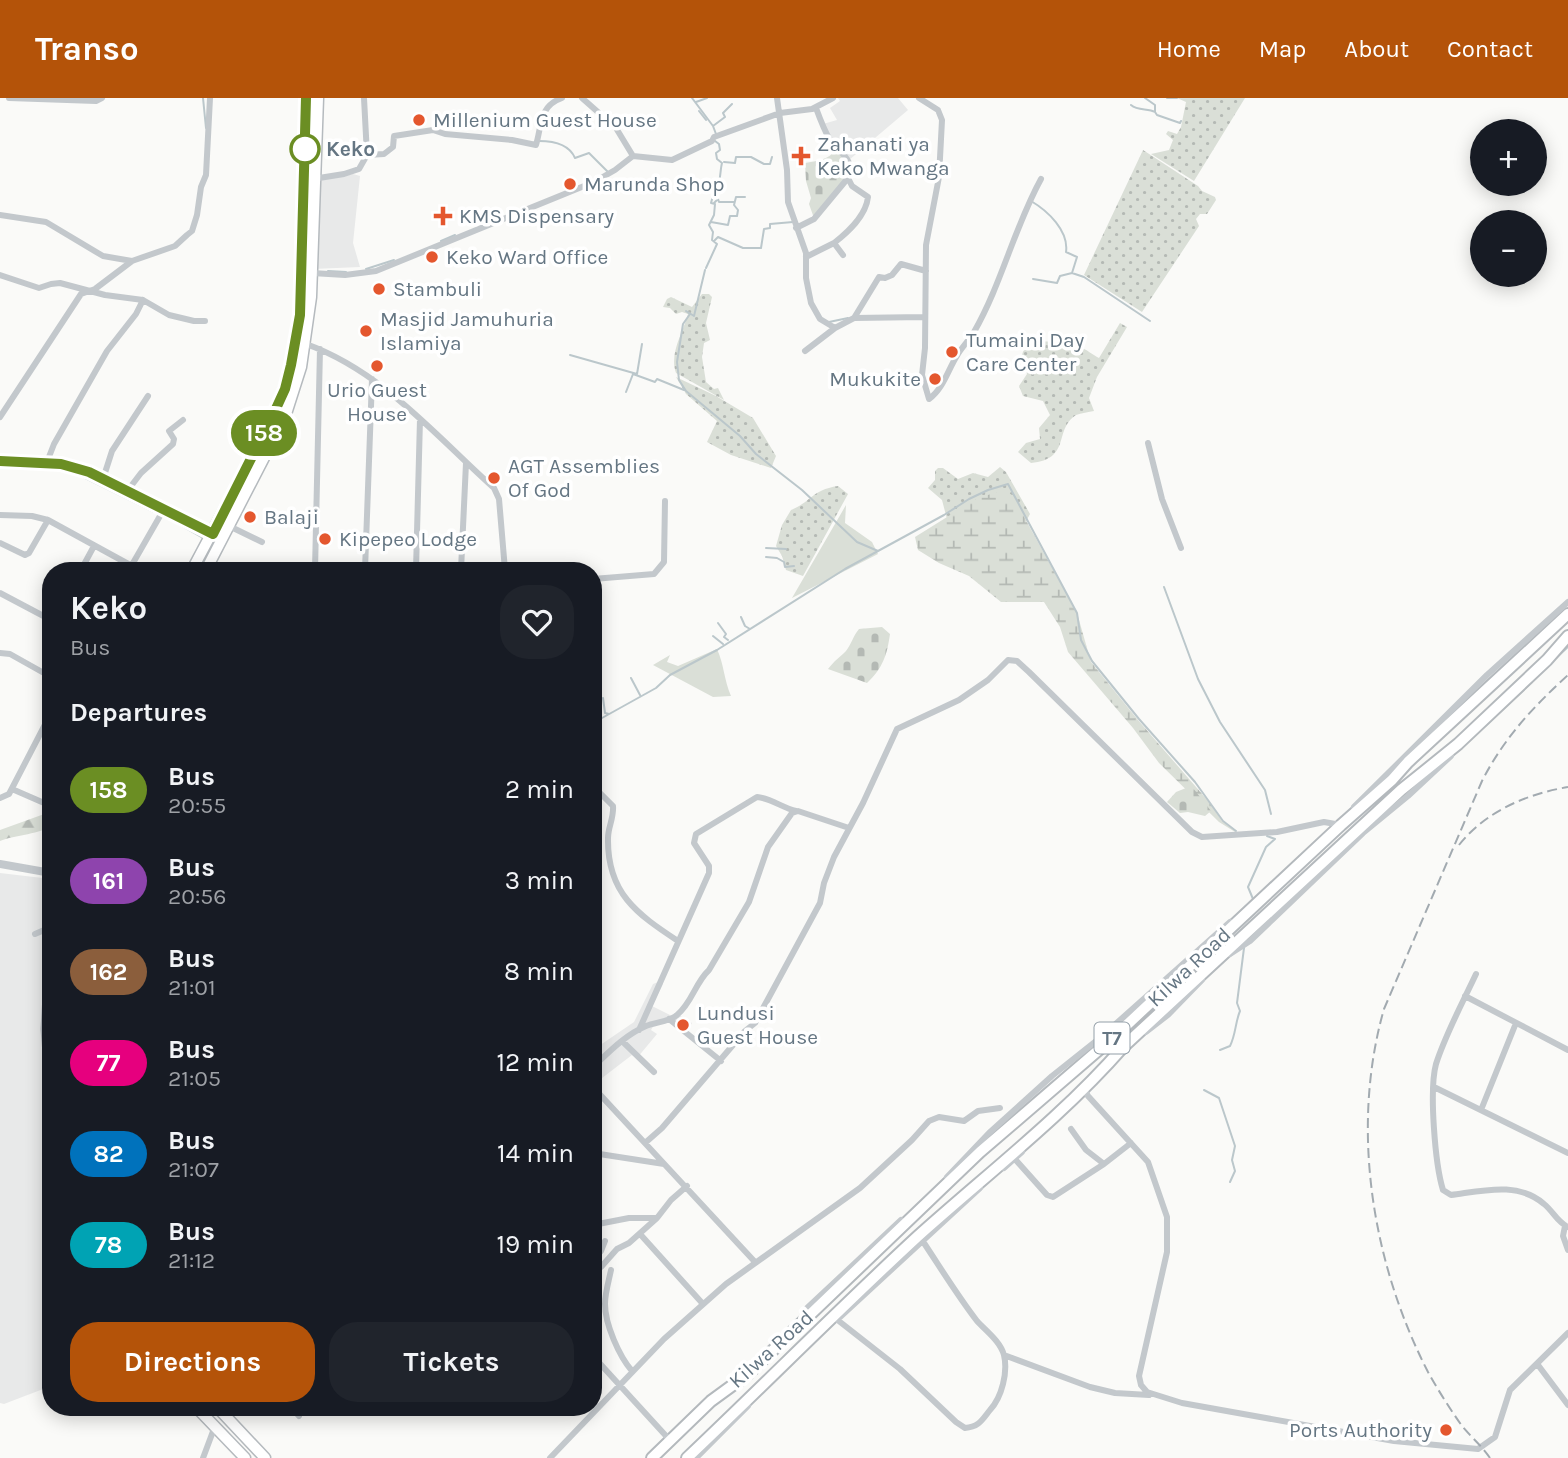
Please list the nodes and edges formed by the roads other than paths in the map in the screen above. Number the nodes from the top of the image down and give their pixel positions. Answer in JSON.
{"nodes":[{"id":1,"x":9,"y":98,"type":"edge"},
{"id":2,"x":102,"y":98,"type":"edge"},
{"id":3,"x":210,"y":98,"type":"edge"},
{"id":4,"x":306,"y":98,"type":"edge"},
{"id":5,"x":318,"y":98,"type":"edge"},
{"id":6,"x":364,"y":98,"type":"edge"},
{"id":7,"x":562,"y":98,"type":"edge"},
{"id":8,"x":582,"y":98,"type":"edge"},
{"id":9,"x":777,"y":98,"type":"edge"},
{"id":10,"x":834,"y":98,"type":"edge"},
{"id":11,"x":919,"y":98,"type":"edge"},
{"id":12,"x":816,"y":108,"type":"junction"},
{"id":13,"x":780,"y":113,"type":"junction"},
{"id":14,"x":367,"y":155,"type":"junction"},
{"id":15,"x":633,"y":156,"type":"junction"},
{"id":16,"x":319,"y":178,"type":"dead end"},
{"id":17,"x":848,"y":178,"type":"junction"},
{"id":18,"x":1041,"y":179,"type":"dead end"},
{"id":19,"x":0,"y":215,"type":"edge"},
{"id":20,"x":796,"y":228,"type":"junction"},
{"id":21,"x":834,"y":243,"type":"junction"},
{"id":22,"x":843,"y":255,"type":"dead end"},
{"id":23,"x":806,"y":257,"type":"junction"},
{"id":24,"x":122,"y":263,"type":"junction"},
{"id":25,"x":926,"y":271,"type":"junction"},
{"id":26,"x":312,"y":273,"type":"junction"},
{"id":27,"x":0,"y":275,"type":"edge"},
{"id":28,"x":87,"y":291,"type":"junction"},
{"id":29,"x":143,"y":300,"type":"junction"},
{"id":30,"x":924,"y":317,"type":"junction"},
{"id":31,"x":854,"y":318,"type":"junction"},
{"id":32,"x":205,"y":321,"type":"dead end"},
{"id":33,"x":835,"y":328,"type":"junction"},
{"id":34,"x":306,"y":344,"type":"junction"},
{"id":35,"x":320,"y":349,"type":"junction"},
{"id":36,"x":805,"y":351,"type":"dead end"},
{"id":37,"x":372,"y":379,"type":"junction"},
{"id":38,"x":148,"y":396,"type":"dead end"},
{"id":39,"x":0,"y":398,"type":"edge"},
{"id":40,"x":12,"y":398,"type":"junction"},
{"id":41,"x":0,"y":417,"type":"edge"},
{"id":42,"x":420,"y":419,"type":"junction"},
{"id":43,"x":183,"y":420,"type":"dead end"},
{"id":44,"x":1148,"y":443,"type":"dead end"},
{"id":45,"x":0,"y":461,"type":"edge"},
{"id":46,"x":47,"y":462,"type":"junction"},
{"id":47,"x":466,"y":463,"type":"junction"},
{"id":48,"x":103,"y":479,"type":"junction"},
{"id":49,"x":128,"y":490,"type":"junction"},
{"id":50,"x":665,"y":501,"type":"dead end"},
{"id":51,"x":164,"y":509,"type":"junction"},
{"id":52,"x":0,"y":515,"type":"edge"},
{"id":53,"x":48,"y":520,"type":"junction"},
{"id":54,"x":229,"y":526,"type":"junction"},
{"id":55,"x":218,"y":536,"type":"junction"},
{"id":56,"x":262,"y":542,"type":"dead end"},
{"id":57,"x":0,"y":543,"type":"edge"},
{"id":58,"x":94,"y":546,"type":"junction"},
{"id":59,"x":1181,"y":548,"type":"dead end"},
{"id":60,"x":85,"y":562,"type":"edge"},
{"id":61,"x":120,"y":562,"type":"edge"},
{"id":62,"x":133,"y":562,"type":"edge"},
{"id":63,"x":198,"y":562,"type":"edge"},
{"id":64,"x":208,"y":562,"type":"edge"},
{"id":65,"x":315,"y":562,"type":"edge"},
{"id":66,"x":365,"y":562,"type":"edge"},
{"id":67,"x":416,"y":562,"type":"edge"},
{"id":68,"x":461,"y":562,"type":"edge"},
{"id":69,"x":504,"y":562,"type":"edge"},
{"id":70,"x":602,"y":578,"type":"edge"},
{"id":71,"x":0,"y":593,"type":"edge"},
{"id":72,"x":1568,"y":602,"type":"edge"},
{"id":73,"x":1568,"y":614,"type":"edge"},
{"id":74,"x":42,"y":615,"type":"edge"},
{"id":75,"x":1568,"y":636,"type":"edge"},
{"id":76,"x":1568,"y":643,"type":"edge"},
{"id":77,"x":0,"y":653,"type":"edge"},
{"id":78,"x":42,"y":672,"type":"edge"},
{"id":79,"x":42,"y":731,"type":"edge"},
{"id":80,"x":12,"y":789,"type":"junction"},
{"id":81,"x":602,"y":795,"type":"edge"},
{"id":82,"x":0,"y":798,"type":"edge"},
{"id":83,"x":42,"y":802,"type":"edge"},
{"id":84,"x":796,"y":811,"type":"junction"},
{"id":85,"x":1339,"y":824,"type":"junction"},
{"id":86,"x":849,"y":828,"type":"junction"},
{"id":87,"x":0,"y":864,"type":"edge"},
{"id":88,"x":42,"y":871,"type":"edge"},
{"id":89,"x":1269,"y":918,"type":"junction"},
{"id":90,"x":42,"y":931,"type":"edge"},
{"id":91,"x":35,"y":934,"type":"dead end"},
{"id":92,"x":678,"y":941,"type":"junction"},
{"id":93,"x":1476,"y":974,"type":"dead end"},
{"id":94,"x":1465,"y":996,"type":"junction"},
{"id":95,"x":669,"y":1019,"type":"junction"},
{"id":96,"x":1516,"y":1023,"type":"junction"},
{"id":97,"x":639,"y":1030,"type":"junction"},
{"id":98,"x":622,"y":1041,"type":"junction"},
{"id":99,"x":1568,"y":1051,"type":"edge"},
{"id":100,"x":602,"y":1059,"type":"edge"},
{"id":101,"x":721,"y":1061,"type":"junction"},
{"id":102,"x":654,"y":1072,"type":"dead end"},
{"id":103,"x":1434,"y":1087,"type":"junction"},
{"id":104,"x":1085,"y":1090,"type":"junction"},
{"id":105,"x":602,"y":1097,"type":"edge"},
{"id":106,"x":999,"y":1108,"type":"dead end"},
{"id":107,"x":1481,"y":1110,"type":"junction"},
{"id":108,"x":1072,"y":1129,"type":"dead end"},
{"id":109,"x":645,"y":1143,"type":"junction"},
{"id":110,"x":1130,"y":1143,"type":"junction"},
{"id":111,"x":1568,"y":1153,"type":"edge"},
{"id":112,"x":602,"y":1154,"type":"edge"},
{"id":113,"x":1013,"y":1157,"type":"junction"},
{"id":114,"x":1104,"y":1164,"type":"junction"},
{"id":115,"x":665,"y":1165,"type":"junction"},
{"id":116,"x":687,"y":1186,"type":"junction"},
{"id":117,"x":657,"y":1219,"type":"junction"},
{"id":118,"x":602,"y":1224,"type":"edge"},
{"id":119,"x":1567,"y":1226,"type":"edge"},
{"id":120,"x":640,"y":1234,"type":"junction"},
{"id":121,"x":921,"y":1238,"type":"junction"},
{"id":122,"x":605,"y":1241,"type":"dead end"},
{"id":123,"x":602,"y":1248,"type":"edge"},
{"id":124,"x":1568,"y":1250,"type":"edge"},
{"id":125,"x":755,"y":1262,"type":"junction"},
{"id":126,"x":602,"y":1265,"type":"edge"},
{"id":127,"x":611,"y":1270,"type":"dead end"},
{"id":128,"x":704,"y":1304,"type":"junction"},
{"id":129,"x":835,"y":1318,"type":"junction"},
{"id":130,"x":1568,"y":1333,"type":"edge"},
{"id":131,"x":1004,"y":1355,"type":"junction"},
{"id":132,"x":1538,"y":1365,"type":"junction"},
{"id":133,"x":602,"y":1366,"type":"edge"},
{"id":134,"x":632,"y":1371,"type":"junction"},
{"id":135,"x":619,"y":1385,"type":"junction"},
{"id":136,"x":1160,"y":1396,"type":"junction"},
{"id":137,"x":602,"y":1403,"type":"edge"},
{"id":138,"x":1568,"y":1405,"type":"edge"},
{"id":139,"x":205,"y":1416,"type":"edge"},
{"id":140,"x":225,"y":1416,"type":"edge"},
{"id":141,"x":590,"y":1416,"type":"edge"},
{"id":142,"x":215,"y":1426,"type":"junction"},
{"id":143,"x":671,"y":1440,"type":"junction"},
{"id":144,"x":203,"y":1458,"type":"edge"},
{"id":145,"x":245,"y":1458,"type":"edge"},
{"id":146,"x":265,"y":1458,"type":"edge"},
{"id":147,"x":550,"y":1458,"type":"edge"},
{"id":148,"x":645,"y":1458,"type":"edge"},
{"id":149,"x":652,"y":1458,"type":"edge"},
{"id":150,"x":687,"y":1458,"type":"edge"},
{"id":151,"x":696,"y":1458,"type":"edge"}],
"edges":[{"from":1,"to":2,"type":"street"},
{"from":3,"to":24,"type":"street"},
{"from":4,"to":55,"type":"main road"},
{"from":5,"to":26,"type":"main road"},
{"from":6,"to":14,"type":"street"},
{"from":7,"to":14,"type":"street"},
{"from":8,"to":15,"type":"street"},
{"from":9,"to":13,"type":"street"},
{"from":10,"to":12,"type":"street"},
{"from":11,"to":25,"type":"street"},
{"from":12,"to":13,"type":"street"},
{"from":12,"to":17,"type":"street"},
{"from":13,"to":15,"type":"street"},
{"from":13,"to":20,"type":"street"},
{"from":14,"to":16,"type":"street"},
{"from":15,"to":26,"type":"street"},
{"from":17,"to":20,"type":"street"},
{"from":17,"to":21,"type":"street"},
{"from":18,"to":30,"type":"street"},
{"from":19,"to":24,"type":"street"},
{"from":20,"to":23,"type":"street"},
{"from":21,"to":22,"type":"street"},
{"from":21,"to":23,"type":"street"},
{"from":23,"to":33,"type":"street"},
{"from":24,"to":28,"type":"street"},
{"from":25,"to":30,"type":"street"},
{"from":25,"to":31,"type":"street"},
{"from":26,"to":34,"type":"main road"},
{"from":27,"to":28,"type":"street"},
{"from":28,"to":29,"type":"street"},
{"from":28,"to":40,"type":"street"},
{"from":29,"to":32,"type":"street"},
{"from":29,"to":46,"type":"street"},
{"from":30,"to":31,"type":"street"},
{"from":31,"to":33,"type":"street"},
{"from":33,"to":36,"type":"street"},
{"from":34,"to":35,"type":"street"},
{"from":34,"to":54,"type":"main road"},
{"from":35,"to":37,"type":"street"},
{"from":35,"to":65,"type":"street"},
{"from":37,"to":42,"type":"street"},
{"from":37,"to":66,"type":"street"},
{"from":38,"to":48,"type":"street"},
{"from":39,"to":40,"type":"street"},
{"from":40,"to":41,"type":"street"},
{"from":42,"to":47,"type":"street"},
{"from":42,"to":67,"type":"street"},
{"from":43,"to":49,"type":"street"},
{"from":44,"to":59,"type":"street"},
{"from":45,"to":46,"type":"street"},
{"from":46,"to":48,"type":"street"},
{"from":47,"to":68,"type":"street"},
{"from":47,"to":69,"type":"street"},
{"from":48,"to":49,"type":"street"},
{"from":49,"to":51,"type":"street"},
{"from":50,"to":70,"type":"street"},
{"from":51,"to":55,"type":"street"},
{"from":51,"to":62,"type":"street"},
{"from":52,"to":53,"type":"street"},
{"from":53,"to":57,"type":"street"},
{"from":53,"to":58,"type":"street"},
{"from":54,"to":55,"type":"main road"},
{"from":54,"to":56,"type":"street"},
{"from":55,"to":63,"type":"main road"},
{"from":55,"to":64,"type":"main road"},
{"from":58,"to":60,"type":"street"},
{"from":58,"to":61,"type":"street"},
{"from":71,"to":74,"type":"street"},
{"from":72,"to":85,"type":"street"},
{"from":73,"to":85,"type":"highway","name":"Kilwa Road","number":"T7"},
{"from":75,"to":89,"type":"highway","name":"Kilwa Road","number":"T7"},
{"from":76,"to":89,"type":"street"},
{"from":77,"to":78,"type":"street"},
{"from":79,"to":80,"type":"street"},
{"from":80,"to":82,"type":"street"},
{"from":80,"to":83,"type":"street"},
{"from":81,"to":92,"type":"street"},
{"from":84,"to":86,"type":"street"},
{"from":84,"to":92,"type":"street"},
{"from":84,"to":95,"type":"street"},
{"from":85,"to":86,"type":"street"},
{"from":85,"to":143,"type":"highway","name":"Kilwa Road","number":"T7"},
{"from":86,"to":101,"type":"street"},
{"from":87,"to":88,"type":"street"},
{"from":89,"to":104,"type":"highway","name":"Kilwa Road","number":"T7"},
{"from":90,"to":91,"type":"street"},
{"from":92,"to":97,"type":"street"},
{"from":93,"to":94,"type":"street"},
{"from":94,"to":96,"type":"street"},
{"from":94,"to":103,"type":"street"},
{"from":95,"to":97,"type":"street"},
{"from":95,"to":101,"type":"street"},
{"from":96,"to":99,"type":"street"},
{"from":96,"to":107,"type":"street"},
{"from":97,"to":98,"type":"street"},
{"from":98,"to":100,"type":"street"},
{"from":98,"to":102,"type":"street"},
{"from":101,"to":109,"type":"street"},
{"from":103,"to":107,"type":"street"},
{"from":103,"to":119,"type":"street"},
{"from":104,"to":110,"type":"street"},
{"from":104,"to":113,"type":"highway","name":"Kilwa Road","number":"T7"},
{"from":105,"to":109,"type":"street"},
{"from":106,"to":125,"type":"street"},
{"from":107,"to":111,"type":"street"},
{"from":108,"to":114,"type":"street"},
{"from":109,"to":115,"type":"street"},
{"from":110,"to":114,"type":"street"},
{"from":110,"to":136,"type":"street"},
{"from":112,"to":115,"type":"street"},
{"from":113,"to":114,"type":"street"},
{"from":113,"to":121,"type":"highway","name":"Kilwa Road","number":"T7"},
{"from":115,"to":116,"type":"street"},
{"from":116,"to":117,"type":"street"},
{"from":116,"to":125,"type":"street"},
{"from":117,"to":118,"type":"street"},
{"from":117,"to":120,"type":"street"},
{"from":119,"to":124,"type":"street"},
{"from":120,"to":126,"type":"street"},
{"from":120,"to":128,"type":"street"},
{"from":121,"to":129,"type":"highway","name":"Kilwa Road","number":"T7"},
{"from":121,"to":131,"type":"street"},
{"from":122,"to":123,"type":"street"},
{"from":125,"to":128,"type":"street"},
{"from":127,"to":134,"type":"street"},
{"from":128,"to":134,"type":"street"},
{"from":129,"to":131,"type":"street"},
{"from":129,"to":150,"type":"highway","name":"Kilwa Road","number":"T7"},
{"from":129,"to":151,"type":"street"},
{"from":130,"to":132,"type":"street"},
{"from":131,"to":136,"type":"street"},
{"from":132,"to":136,"type":"street"},
{"from":132,"to":138,"type":"street"},
{"from":133,"to":135,"type":"street"},
{"from":134,"to":135,"type":"street"},
{"from":135,"to":137,"type":"street"},
{"from":135,"to":143,"type":"street"},
{"from":139,"to":142,"type":"main road"},
{"from":140,"to":146,"type":"main road"},
{"from":141,"to":147,"type":"street"},
{"from":142,"to":144,"type":"street"},
{"from":142,"to":145,"type":"main road"},
{"from":143,"to":148,"type":"street"},
{"from":143,"to":149,"type":"highway","name":"Kilwa Road","number":"T7"}]}
